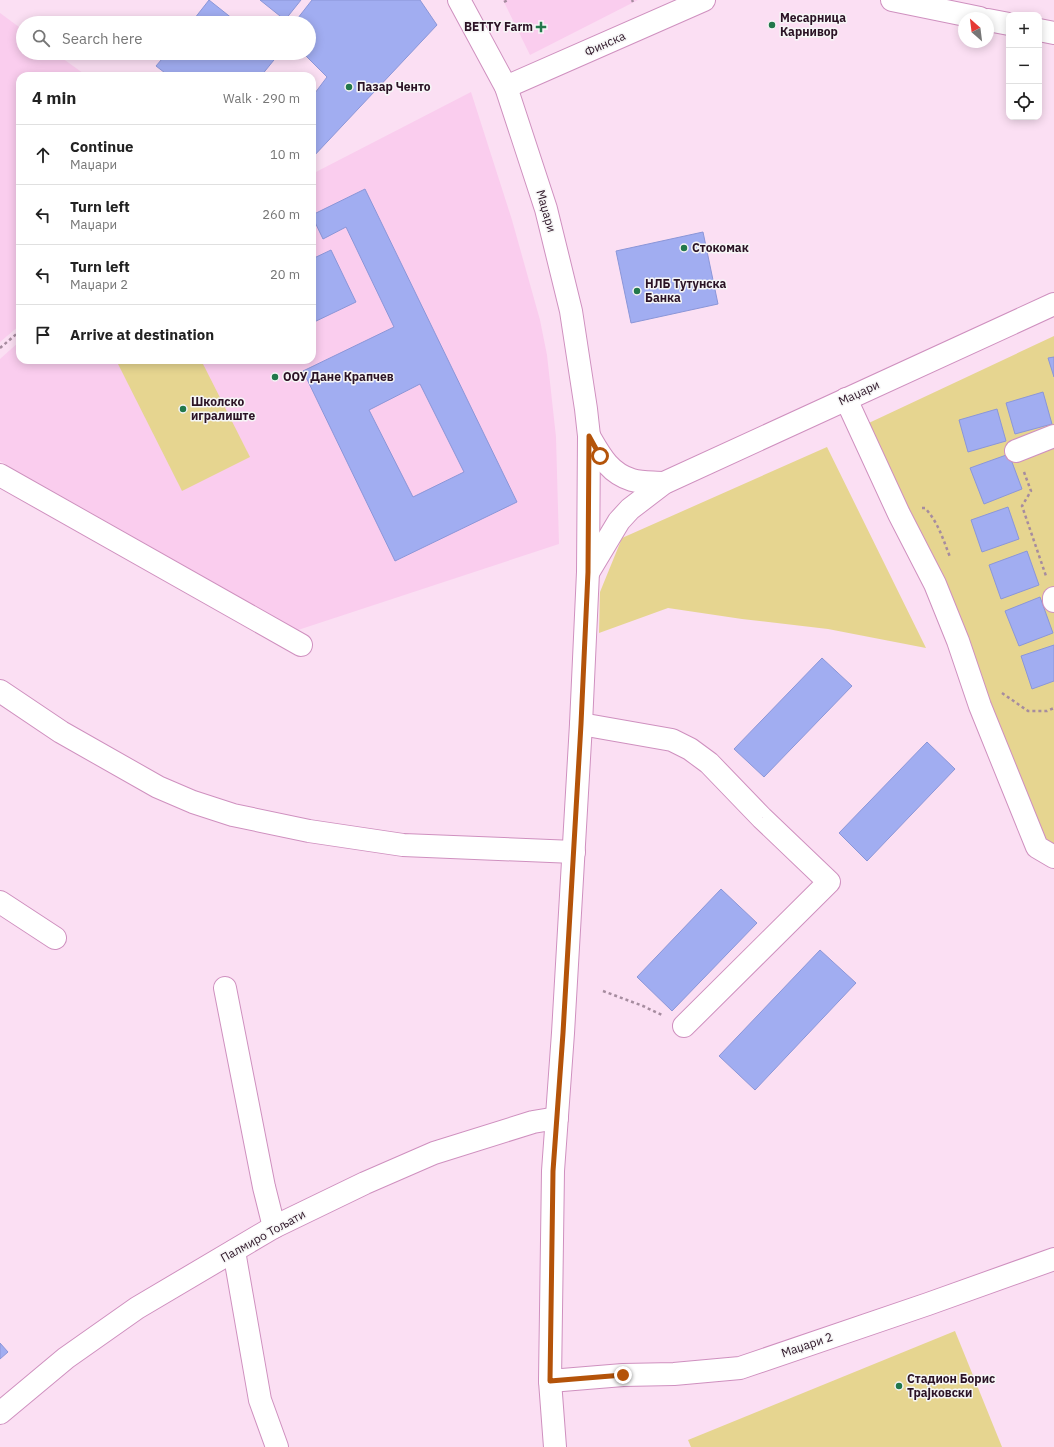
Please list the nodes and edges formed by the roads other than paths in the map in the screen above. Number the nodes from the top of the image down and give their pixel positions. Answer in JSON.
{"nodes":[{"id":1,"x":458,"y":0,"type":"edge"},
{"id":2,"x":704,"y":0,"type":"edge"},
{"id":3,"x":892,"y":0,"type":"edge"},
{"id":4,"x":958,"y":14,"type":"edge"},
{"id":5,"x":994,"y":21,"type":"edge"},
{"id":6,"x":1006,"y":23,"type":"edge"},
{"id":7,"x":1042,"y":31,"type":"edge"},
{"id":8,"x":1054,"y":33,"type":"edge"},
{"id":9,"x":506,"y":87,"type":"junction"},
{"id":10,"x":1054,"y":304,"type":"edge"},
{"id":11,"x":846,"y":399,"type":"junction"},
{"id":12,"x":589,"y":436,"type":"junction"},
{"id":13,"x":1054,"y":436,"type":"edge"},
{"id":14,"x":1016,"y":451,"type":"road end"},
{"id":15,"x":0,"y":474,"type":"edge"},
{"id":16,"x":664,"y":483,"type":"junction"},
{"id":17,"x":588,"y":572,"type":"junction"},
{"id":18,"x":301,"y":645,"type":"dead end"},
{"id":19,"x":0,"y":690,"type":"edge"},
{"id":20,"x":581,"y":724,"type":"junction"},
{"id":21,"x":574,"y":852,"type":"junction"},
{"id":22,"x":1054,"y":857,"type":"edge"},
{"id":23,"x":0,"y":902,"type":"edge"},
{"id":24,"x":55,"y":938,"type":"dead end"},
{"id":25,"x":225,"y":988,"type":"dead end"},
{"id":26,"x":684,"y":1026,"type":"road end"},
{"id":27,"x":557,"y":1118,"type":"junction"},
{"id":28,"x":274,"y":1227,"type":"junction"},
{"id":29,"x":234,"y":1251,"type":"junction"},
{"id":30,"x":1054,"y":1259,"type":"edge"},
{"id":31,"x":550,"y":1381,"type":"junction"},
{"id":32,"x":0,"y":1413,"type":"edge"},
{"id":33,"x":277,"y":1447,"type":"edge"},
{"id":34,"x":555,"y":1447,"type":"edge"}],
"edges":[{"from":1,"to":9,"type":"street","name":"Маџари"},
{"from":2,"to":9,"type":"street","name":"Финска"},
{"from":3,"to":4,"type":"street"},
{"from":5,"to":6,"type":"street"},
{"from":7,"to":8,"type":"street"},
{"from":9,"to":12,"type":"street","name":"Маџари"},
{"from":10,"to":11,"type":"street","name":"Маџари"},
{"from":11,"to":16,"type":"street","name":"Маџари"},
{"from":11,"to":22,"type":"street"},
{"from":12,"to":16,"type":"street","name":"Маџари"},
{"from":12,"to":17,"type":"street","name":"Маџари"},
{"from":13,"to":14,"type":"street"},
{"from":15,"to":18,"type":"street"},
{"from":16,"to":17,"type":"street","name":"Маџари"},
{"from":17,"to":20,"type":"street","name":"Маџари"},
{"from":19,"to":21,"type":"street"},
{"from":20,"to":21,"type":"street","name":"Маџари"},
{"from":20,"to":26,"type":"street"},
{"from":21,"to":27,"type":"street","name":"Маџари"},
{"from":23,"to":24,"type":"street"},
{"from":25,"to":28,"type":"street"},
{"from":27,"to":28,"type":"street","name":"Палмиро Тољати"},
{"from":27,"to":31,"type":"street","name":"Маџари"},
{"from":28,"to":29,"type":"street","name":"Палмиро Тољати"},
{"from":29,"to":32,"type":"street","name":"Палмиро Тољати"},
{"from":29,"to":33,"type":"street"},
{"from":30,"to":31,"type":"street","name":"Маџари 2"},
{"from":31,"to":34,"type":"street","name":"Маџари"}]}
